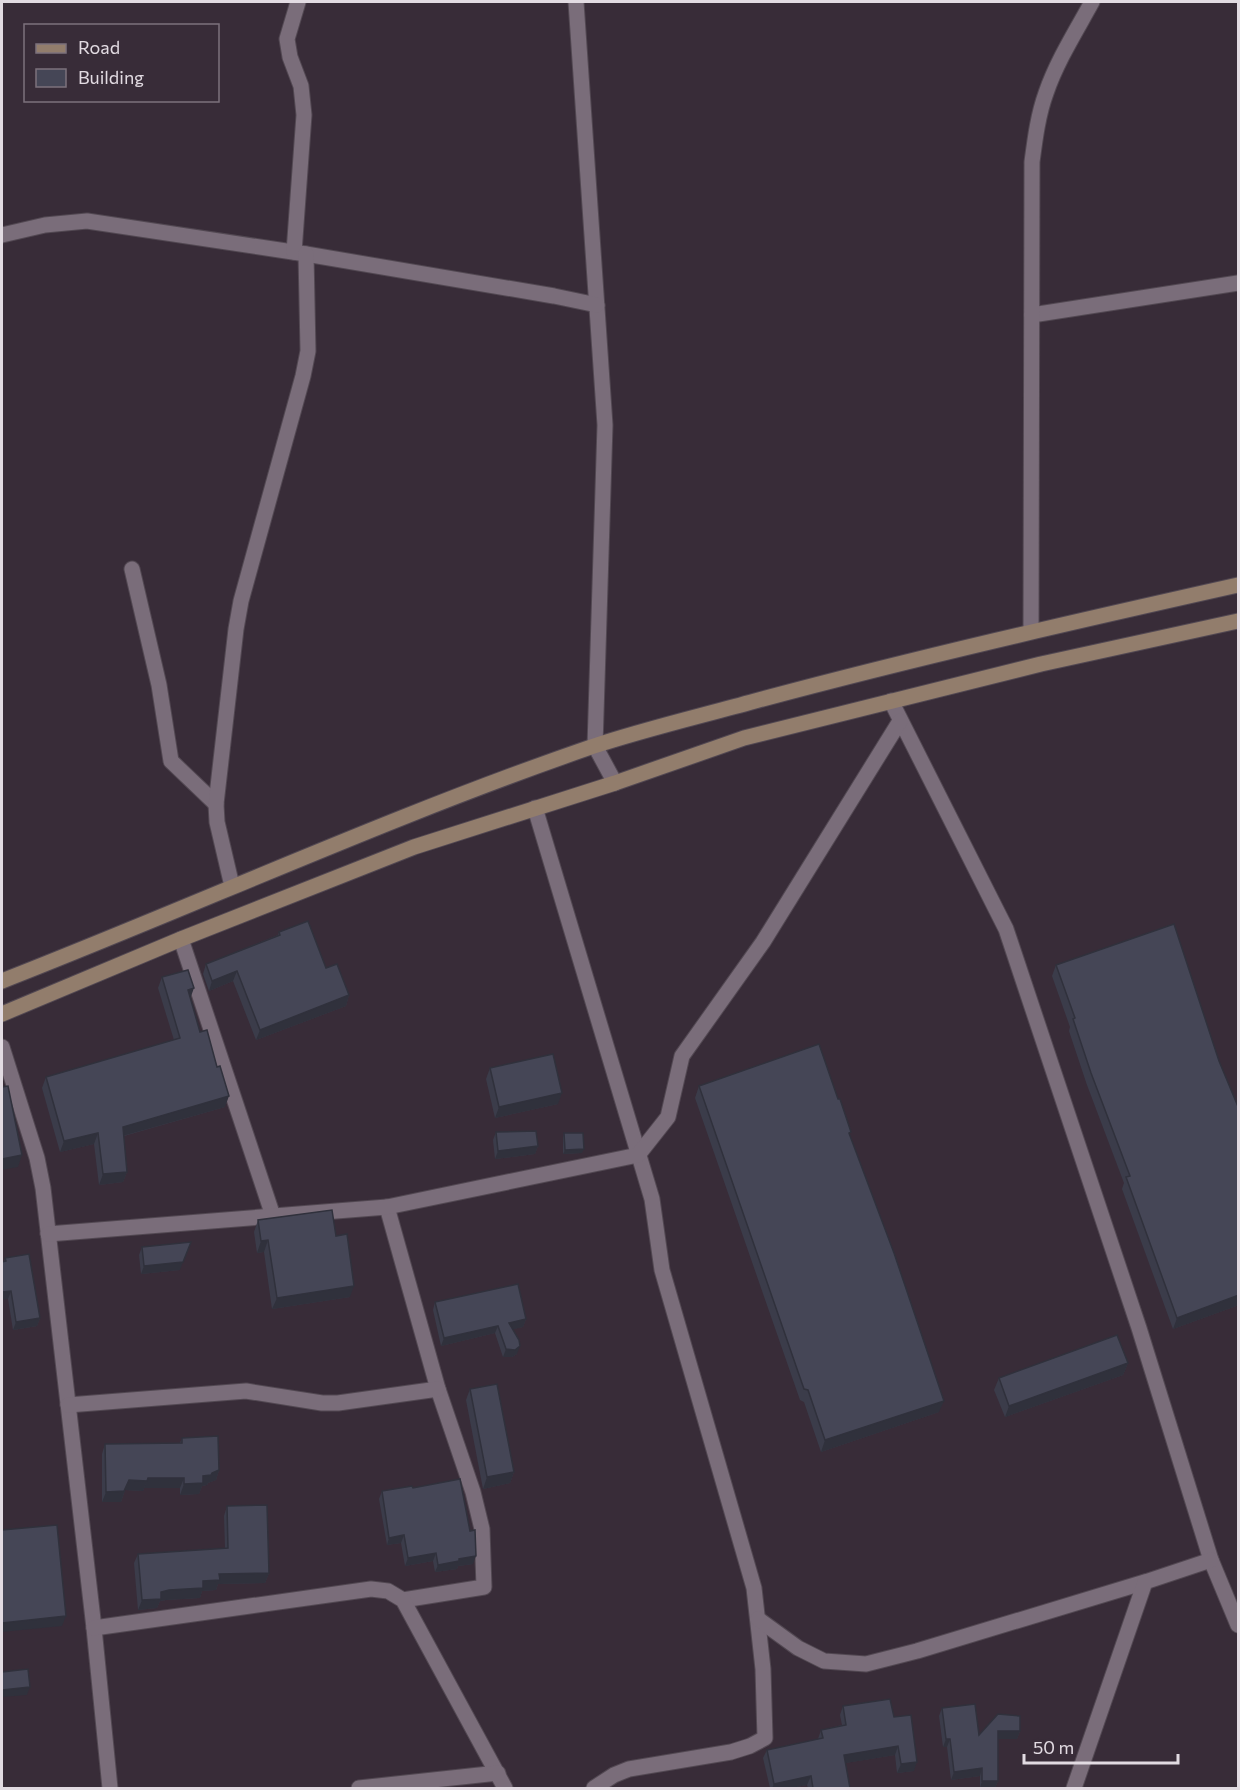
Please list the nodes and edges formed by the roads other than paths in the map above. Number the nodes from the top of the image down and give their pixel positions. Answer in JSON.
{"nodes":[{"id":1,"x":298,"y":2,"type":"edge"},
{"id":2,"x":576,"y":2,"type":"edge"},
{"id":3,"x":1092,"y":2,"type":"edge"},
{"id":4,"x":2,"y":235,"type":"edge"},
{"id":5,"x":300,"y":253,"type":"junction"},
{"id":6,"x":1239,"y":283,"type":"edge"},
{"id":7,"x":597,"y":305,"type":"junction"},
{"id":8,"x":1032,"y":315,"type":"junction"},
{"id":9,"x":132,"y":569,"type":"dead end"},
{"id":10,"x":1239,"y":585,"type":"edge"},
{"id":11,"x":1239,"y":621,"type":"edge"},
{"id":12,"x":1031,"y":631,"type":"junction"},
{"id":13,"x":891,"y":701,"type":"junction"},
{"id":14,"x":900,"y":721,"type":"junction"},
{"id":15,"x":595,"y":746,"type":"junction"},
{"id":16,"x":615,"y":783,"type":"junction"},
{"id":17,"x":216,"y":804,"type":"junction"},
{"id":18,"x":535,"y":808,"type":"junction"},
{"id":19,"x":232,"y":885,"type":"junction"},
{"id":20,"x":181,"y":939,"type":"junction"},
{"id":21,"x":2,"y":981,"type":"edge"},
{"id":22,"x":2,"y":1014,"type":"edge"},
{"id":23,"x":2,"y":1047,"type":"edge"},
{"id":24,"x":638,"y":1155,"type":"junction"},
{"id":25,"x":387,"y":1207,"type":"junction"},
{"id":26,"x":273,"y":1216,"type":"junction"},
{"id":27,"x":48,"y":1234,"type":"junction"},
{"id":28,"x":438,"y":1389,"type":"junction"},
{"id":29,"x":68,"y":1405,"type":"junction"},
{"id":30,"x":1211,"y":1560,"type":"junction"},
{"id":31,"x":1146,"y":1582,"type":"junction"},
{"id":32,"x":404,"y":1600,"type":"junction"},
{"id":33,"x":758,"y":1619,"type":"junction"},
{"id":34,"x":1239,"y":1625,"type":"edge"},
{"id":35,"x":94,"y":1628,"type":"junction"},
{"id":36,"x":498,"y":1773,"type":"junction"},
{"id":37,"x":110,"y":1788,"type":"edge"},
{"id":38,"x":358,"y":1788,"type":"edge"},
{"id":39,"x":505,"y":1788,"type":"edge"},
{"id":40,"x":594,"y":1788,"type":"edge"},
{"id":41,"x":1074,"y":1788,"type":"edge"}],
"edges":[{"from":1,"to":5,"type":"street"},
{"from":2,"to":7,"type":"street"},
{"from":3,"to":8,"type":"street"},
{"from":4,"to":5,"type":"street"},
{"from":5,"to":7,"type":"street"},
{"from":5,"to":17,"type":"street"},
{"from":6,"to":8,"type":"street"},
{"from":7,"to":15,"type":"street"},
{"from":8,"to":12,"type":"street"},
{"from":9,"to":17,"type":"street"},
{"from":10,"to":12,"type":"main road"},
{"from":11,"to":13,"type":"main road"},
{"from":12,"to":15,"type":"main road"},
{"from":13,"to":14,"type":"street"},
{"from":13,"to":16,"type":"main road"},
{"from":14,"to":24,"type":"street"},
{"from":14,"to":30,"type":"street"},
{"from":15,"to":16,"type":"street"},
{"from":15,"to":19,"type":"main road"},
{"from":16,"to":18,"type":"main road"},
{"from":17,"to":19,"type":"street"},
{"from":18,"to":20,"type":"main road"},
{"from":18,"to":24,"type":"street"},
{"from":19,"to":21,"type":"main road"},
{"from":20,"to":22,"type":"main road"},
{"from":20,"to":26,"type":"street"},
{"from":23,"to":27,"type":"street"},
{"from":24,"to":25,"type":"street"},
{"from":24,"to":33,"type":"street"},
{"from":25,"to":26,"type":"street"},
{"from":25,"to":28,"type":"street"},
{"from":26,"to":27,"type":"street"},
{"from":27,"to":29,"type":"street"},
{"from":28,"to":29,"type":"street"},
{"from":28,"to":32,"type":"street"},
{"from":29,"to":35,"type":"street"},
{"from":30,"to":31,"type":"street"},
{"from":30,"to":34,"type":"street"},
{"from":31,"to":33,"type":"street"},
{"from":31,"to":41,"type":"street"},
{"from":32,"to":35,"type":"street"},
{"from":32,"to":36,"type":"street"},
{"from":33,"to":40,"type":"street"},
{"from":35,"to":37,"type":"street"},
{"from":36,"to":38,"type":"street"},
{"from":36,"to":39,"type":"street"}]}
